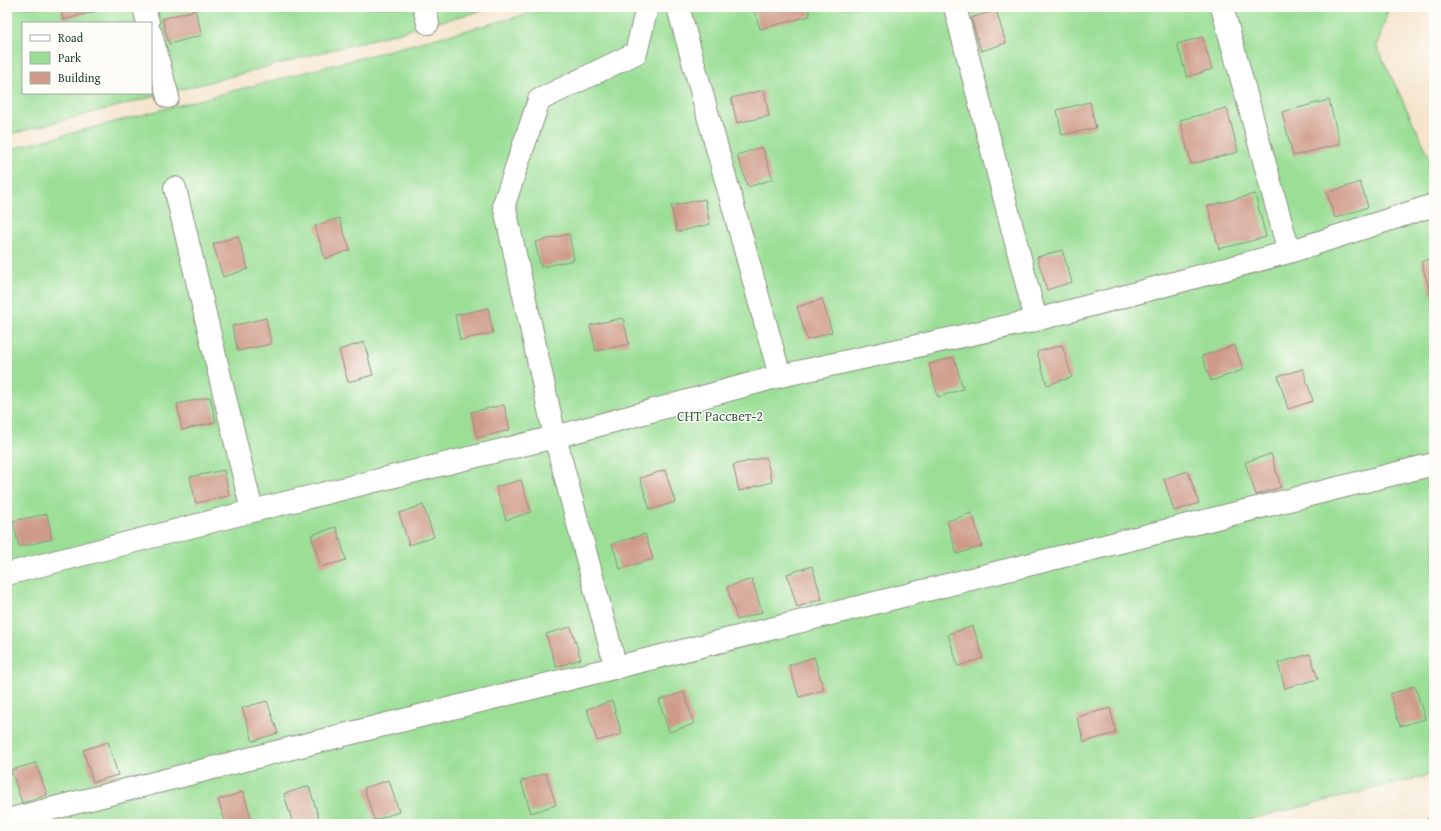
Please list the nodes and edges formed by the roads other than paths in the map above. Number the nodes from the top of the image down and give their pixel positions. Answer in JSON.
{"nodes":[{"id":1,"x":144,"y":7,"type":"edge"},
{"id":2,"x":647,"y":7,"type":"edge"},
{"id":3,"x":678,"y":7,"type":"edge"},
{"id":4,"x":955,"y":7,"type":"edge"},
{"id":5,"x":1222,"y":7,"type":"edge"},
{"id":6,"x":148,"y":22,"type":"edge"},
{"id":7,"x":152,"y":38,"type":"edge"},
{"id":8,"x":168,"y":97,"type":"dead end"},
{"id":9,"x":175,"y":188,"type":"dead end"},
{"id":10,"x":1434,"y":205,"type":"edge"},
{"id":11,"x":1290,"y":252,"type":"junction"},
{"id":12,"x":1036,"y":320,"type":"junction"},
{"id":13,"x":780,"y":376,"type":"junction"},
{"id":14,"x":555,"y":437,"type":"junction"},
{"id":15,"x":1434,"y":464,"type":"edge"},
{"id":16,"x":252,"y":511,"type":"junction"},
{"id":17,"x":7,"y":574,"type":"edge"},
{"id":18,"x":616,"y":668,"type":"junction"},
{"id":19,"x":7,"y":820,"type":"edge"}],
"edges":[{"from":1,"to":6,"type":"street"},
{"from":2,"to":14,"type":"street"},
{"from":3,"to":13,"type":"street"},
{"from":4,"to":12,"type":"street"},
{"from":5,"to":11,"type":"street"},
{"from":7,"to":8,"type":"street"},
{"from":9,"to":16,"type":"street"},
{"from":10,"to":11,"type":"street"},
{"from":11,"to":12,"type":"street"},
{"from":12,"to":13,"type":"street"},
{"from":13,"to":14,"type":"street"},
{"from":14,"to":16,"type":"street"},
{"from":14,"to":18,"type":"street"},
{"from":15,"to":18,"type":"street"},
{"from":16,"to":17,"type":"street"},
{"from":18,"to":19,"type":"street"}]}
